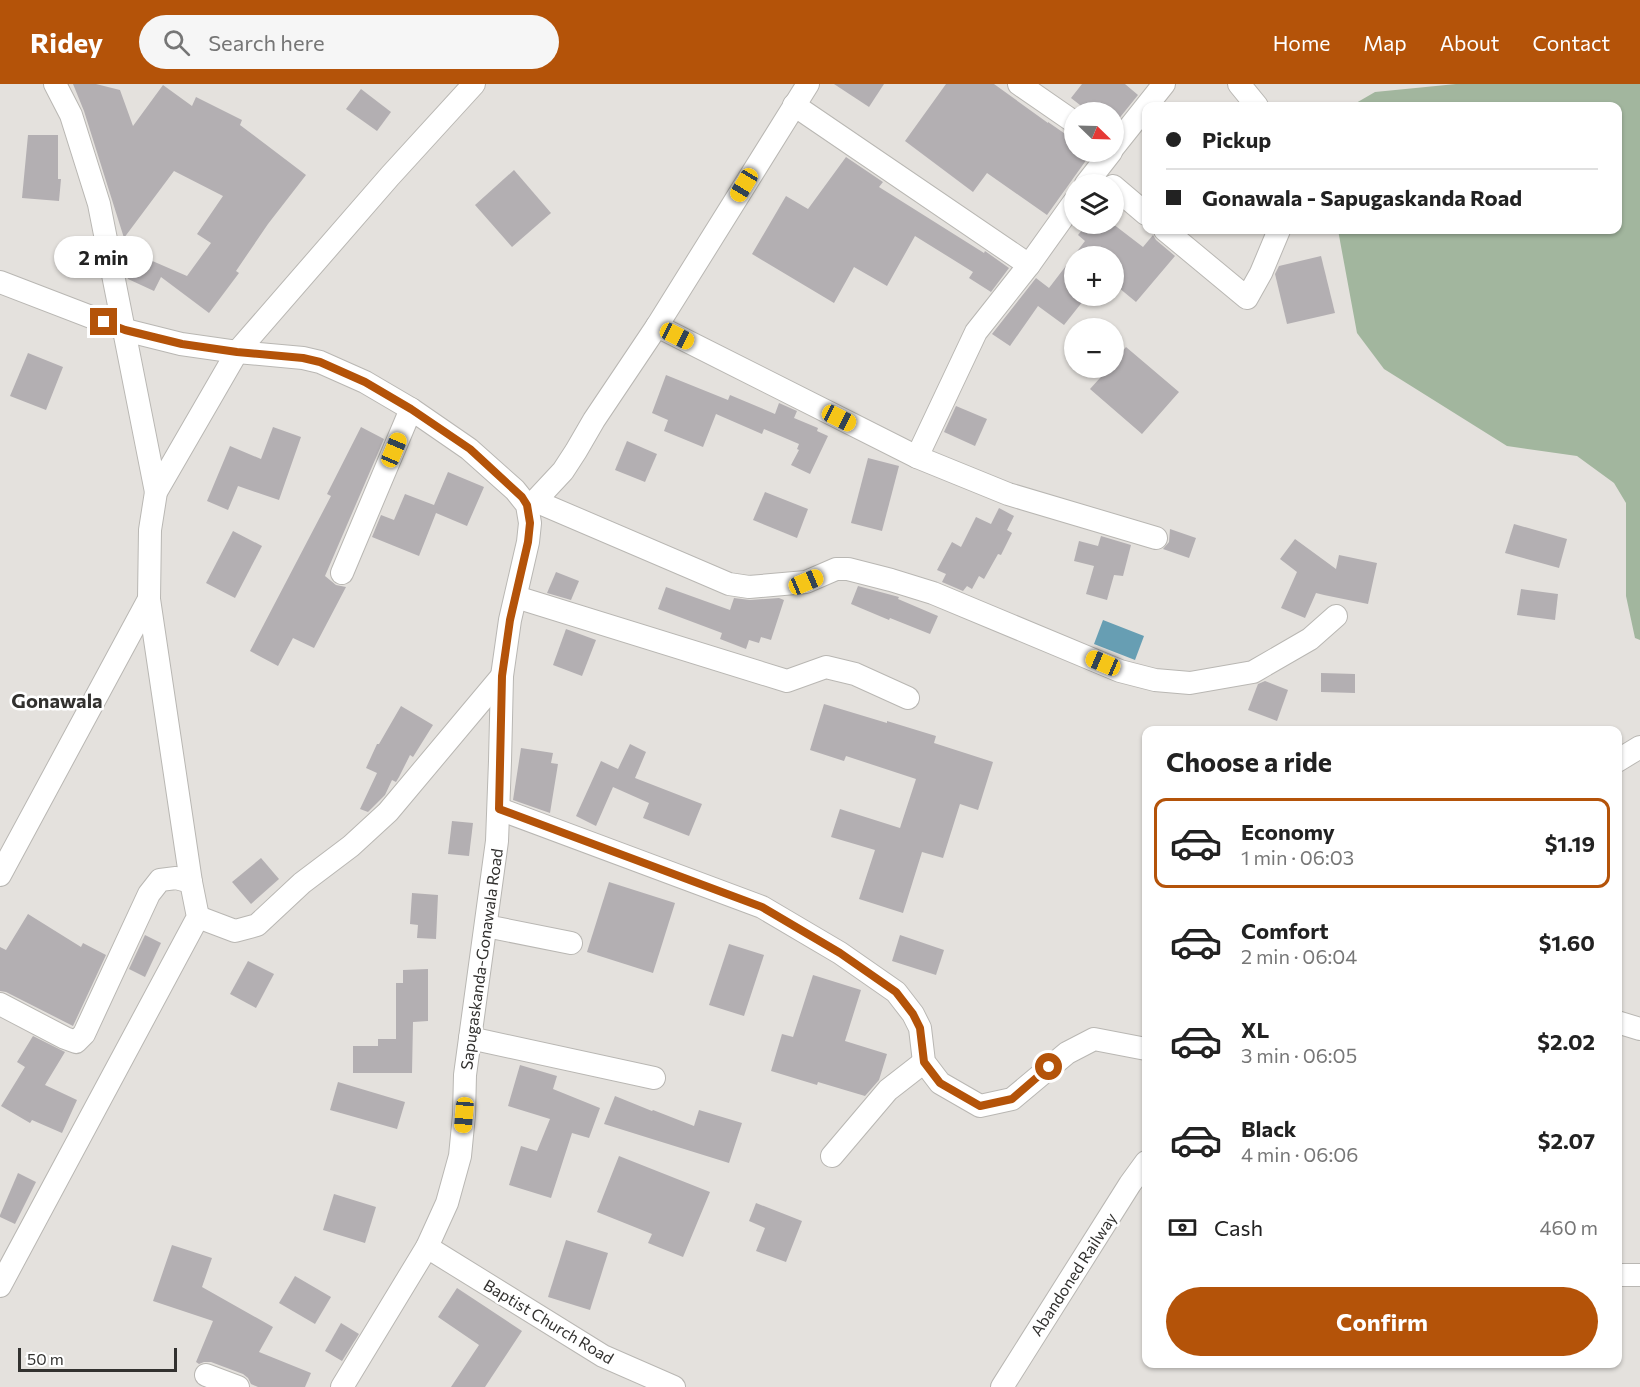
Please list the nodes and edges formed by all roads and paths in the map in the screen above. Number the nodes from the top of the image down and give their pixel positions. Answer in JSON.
{"nodes":[{"id":1,"x":55,"y":84,"type":"edge"},
{"id":2,"x":474,"y":84,"type":"edge"},
{"id":3,"x":808,"y":84,"type":"edge"},
{"id":4,"x":1019,"y":84,"type":"edge"},
{"id":5,"x":1164,"y":84,"type":"edge"},
{"id":6,"x":1239,"y":84,"type":"edge"},
{"id":7,"x":1150,"y":102,"type":"edge"},
{"id":8,"x":1254,"y":102,"type":"edge"},
{"id":9,"x":794,"y":105,"type":"junction"},
{"id":10,"x":1142,"y":112,"type":"edge"},
{"id":11,"x":1064,"y":115,"type":"edge"},
{"id":12,"x":1124,"y":135,"type":"edge"},
{"id":13,"x":1124,"y":198,"type":"edge"},
{"id":14,"x":1142,"y":211,"type":"edge"},
{"id":15,"x":1064,"y":216,"type":"edge"},
{"id":16,"x":1170,"y":234,"type":"edge"},
{"id":17,"x":1277,"y":234,"type":"edge"},
{"id":18,"x":1029,"y":265,"type":"junction"},
{"id":19,"x":0,"y":282,"type":"edge"},
{"id":20,"x":657,"y":326,"type":"junction"},
{"id":21,"x":125,"y":330,"type":"junction"},
{"id":22,"x":237,"y":352,"type":"junction"},
{"id":23,"x":411,"y":409,"type":"junction"},
{"id":24,"x":917,"y":457,"type":"junction"},
{"id":25,"x":156,"y":492,"type":"junction"},
{"id":26,"x":531,"y":503,"type":"junction"},
{"id":27,"x":1156,"y":538,"type":"dead end"},
{"id":28,"x":342,"y":573,"type":"dead end"},
{"id":29,"x":516,"y":597,"type":"junction"},
{"id":30,"x":149,"y":599,"type":"junction"},
{"id":31,"x":1336,"y":616,"type":"dead end"},
{"id":32,"x":502,"y":676,"type":"junction"},
{"id":33,"x":908,"y":698,"type":"dead end"},
{"id":34,"x":1640,"y":747,"type":"edge"},
{"id":35,"x":1622,"y":758,"type":"edge"},
{"id":36,"x":499,"y":809,"type":"junction"},
{"id":37,"x":0,"y":875,"type":"edge"},
{"id":38,"x":191,"y":882,"type":"junction"},
{"id":39,"x":198,"y":917,"type":"junction"},
{"id":40,"x":486,"y":926,"type":"junction"},
{"id":41,"x":571,"y":943,"type":"dead end"},
{"id":42,"x":0,"y":1004,"type":"edge"},
{"id":43,"x":1622,"y":1024,"type":"edge"},
{"id":44,"x":1640,"y":1029,"type":"edge"},
{"id":45,"x":470,"y":1038,"type":"junction"},
{"id":46,"x":1142,"y":1048,"type":"edge"},
{"id":47,"x":924,"y":1062,"type":"junction"},
{"id":48,"x":654,"y":1078,"type":"dead end"},
{"id":49,"x":832,"y":1156,"type":"dead end"},
{"id":50,"x":1142,"y":1168,"type":"edge"},
{"id":51,"x":428,"y":1247,"type":"junction"},
{"id":52,"x":1622,"y":1275,"type":"edge"},
{"id":53,"x":1640,"y":1275,"type":"edge"},
{"id":54,"x":0,"y":1286,"type":"edge"},
{"id":55,"x":206,"y":1375,"type":"dead end"},
{"id":56,"x":238,"y":1387,"type":"edge"},
{"id":57,"x":342,"y":1387,"type":"edge"},
{"id":58,"x":674,"y":1387,"type":"edge"},
{"id":59,"x":1002,"y":1387,"type":"edge"}],
"edges":[{"from":1,"to":21,"type":"street"},
{"from":2,"to":22,"type":"street"},
{"from":3,"to":9,"type":"street"},
{"from":4,"to":11,"type":"street"},
{"from":5,"to":7,"type":"street"},
{"from":6,"to":8,"type":"street"},
{"from":9,"to":18,"type":"street"},
{"from":9,"to":20,"type":"street"},
{"from":10,"to":12,"type":"street"},
{"from":13,"to":14,"type":"street"},
{"from":15,"to":18,"type":"street"},
{"from":16,"to":17,"type":"street"},
{"from":18,"to":24,"type":"street"},
{"from":19,"to":21,"type":"street"},
{"from":20,"to":24,"type":"street"},
{"from":20,"to":26,"type":"street"},
{"from":21,"to":22,"type":"street"},
{"from":21,"to":25,"type":"street"},
{"from":22,"to":23,"type":"street"},
{"from":22,"to":25,"type":"street"},
{"from":23,"to":26,"type":"street"},
{"from":23,"to":28,"type":"street"},
{"from":24,"to":27,"type":"street"},
{"from":25,"to":30,"type":"street"},
{"from":26,"to":29,"type":"street","name":"Sapugaskanda-Gonawala Road"},
{"from":26,"to":31,"type":"street"},
{"from":29,"to":32,"type":"street","name":"Sapugaskanda-Gonawala Road"},
{"from":29,"to":33,"type":"street"},
{"from":30,"to":37,"type":"street"},
{"from":30,"to":38,"type":"street"},
{"from":32,"to":36,"type":"street","name":"Sapugaskanda-Gonawala Road"},
{"from":32,"to":39,"type":"street"},
{"from":34,"to":35,"type":"street"},
{"from":36,"to":40,"type":"street","name":"Sapugaskanda-Gonawala Road"},
{"from":36,"to":47,"type":"street"},
{"from":38,"to":39,"type":"street"},
{"from":38,"to":42,"type":"street"},
{"from":39,"to":54,"type":"street"},
{"from":40,"to":41,"type":"street"},
{"from":40,"to":45,"type":"street","name":"Sapugaskanda-Gonawala Road"},
{"from":43,"to":44,"type":"street"},
{"from":45,"to":48,"type":"street"},
{"from":45,"to":51,"type":"street","name":"Sapugaskanda-Gonawala Road"},
{"from":46,"to":47,"type":"street"},
{"from":47,"to":49,"type":"street"},
{"from":50,"to":59,"type":"street","name":"Abandoned Railway"},
{"from":51,"to":57,"type":"street","name":"Sapugaskanda-Gonawala Road"},
{"from":51,"to":58,"type":"street","name":"Baptist Church Road"},
{"from":52,"to":53,"type":"street"},
{"from":55,"to":56,"type":"street"}]}
